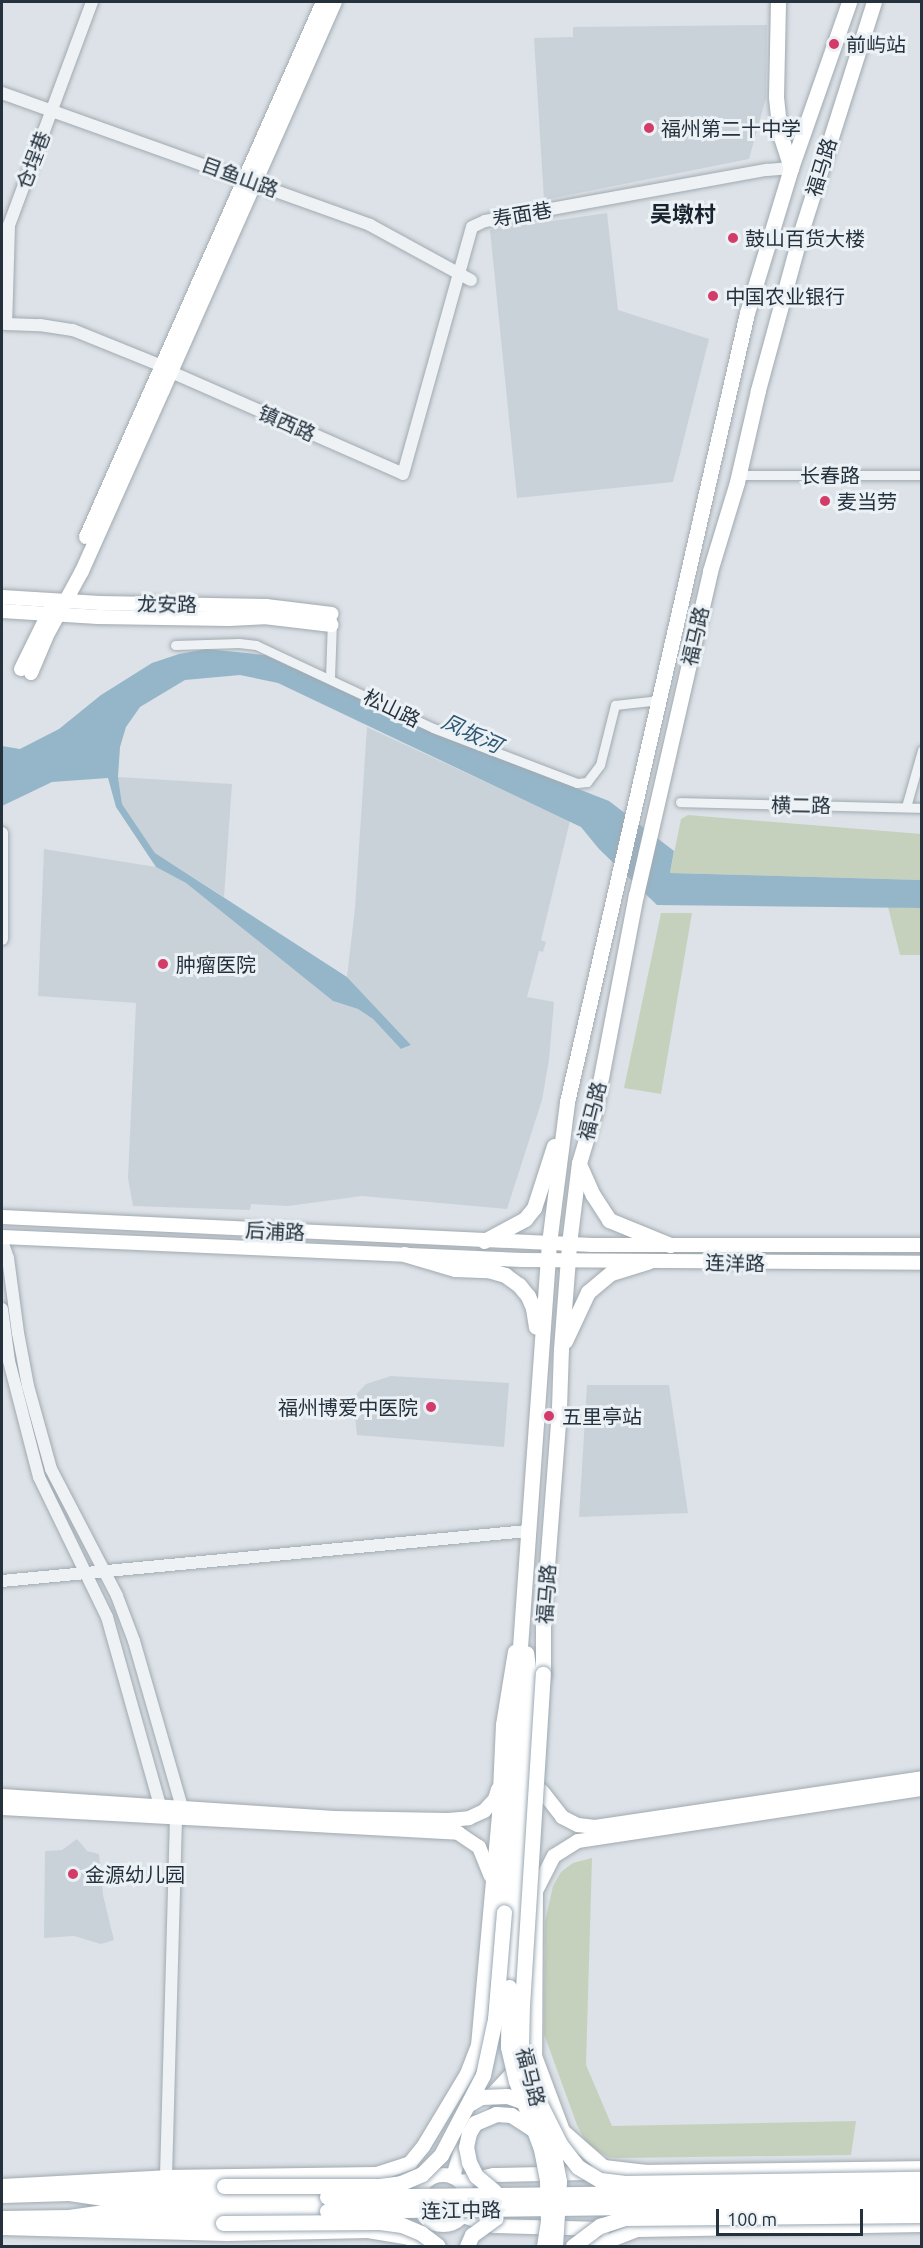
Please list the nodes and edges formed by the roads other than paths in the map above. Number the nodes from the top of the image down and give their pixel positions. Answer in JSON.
{"nodes":[{"id":1,"x":92,"y":2,"type":"edge"},
{"id":2,"x":323,"y":2,"type":"edge"},
{"id":3,"x":335,"y":2,"type":"edge"},
{"id":4,"x":778,"y":2,"type":"edge"},
{"id":5,"x":849,"y":2,"type":"edge"},
{"id":6,"x":874,"y":2,"type":"edge"},
{"id":7,"x":2,"y":93,"type":"edge"},
{"id":8,"x":51,"y":111,"type":"junction"},
{"id":9,"x":791,"y":168,"type":"junction"},
{"id":10,"x":250,"y":181,"type":"junction"},
{"id":11,"x":457,"y":272,"type":"junction"},
{"id":12,"x":471,"y":280,"type":"dead end"},
{"id":13,"x":6,"y":324,"type":"joint"},
{"id":14,"x":167,"y":369,"type":"junction"},
{"id":15,"x":403,"y":474,"type":"joint"},
{"id":16,"x":738,"y":475,"type":"junction"},
{"id":17,"x":921,"y":475,"type":"edge"},
{"id":18,"x":2,"y":597,"type":"edge"},
{"id":19,"x":60,"y":600,"type":"junction"},
{"id":20,"x":2,"y":611,"type":"edge"},
{"id":21,"x":53,"y":614,"type":"junction"},
{"id":22,"x":332,"y":620,"type":"junction"},
{"id":23,"x":175,"y":645,"type":"dead end"},
{"id":24,"x":26,"y":671,"type":"dead end"},
{"id":25,"x":330,"y":678,"type":"junction"},
{"id":26,"x":660,"y":700,"type":"junction"},
{"id":27,"x":921,"y":750,"type":"edge"},
{"id":28,"x":680,"y":802,"type":"dead end"},
{"id":29,"x":906,"y":807,"type":"junction"},
{"id":30,"x":921,"y":808,"type":"edge"},
{"id":31,"x":2,"y":833,"type":"edge"},
{"id":32,"x":2,"y":939,"type":"edge"},
{"id":33,"x":567,"y":1102,"type":"junction"},
{"id":34,"x":579,"y":1163,"type":"junction"},
{"id":35,"x":2,"y":1217,"type":"edge"},
{"id":36,"x":2,"y":1239,"type":"edge"},
{"id":37,"x":484,"y":1240,"type":"junction"},
{"id":38,"x":549,"y":1243,"type":"junction"},
{"id":39,"x":568,"y":1244,"type":"junction"},
{"id":40,"x":670,"y":1245,"type":"junction"},
{"id":41,"x":921,"y":1245,"type":"edge"},
{"id":42,"x":404,"y":1254,"type":"junction"},
{"id":43,"x":548,"y":1260,"type":"junction"},
{"id":44,"x":567,"y":1261,"type":"junction"},
{"id":45,"x":648,"y":1262,"type":"junction"},
{"id":46,"x":921,"y":1263,"type":"edge"},
{"id":47,"x":2,"y":1310,"type":"edge"},
{"id":48,"x":561,"y":1349,"type":"junction"},
{"id":49,"x":540,"y":1370,"type":"junction"},
{"id":50,"x":527,"y":1531,"type":"junction"},
{"id":51,"x":103,"y":1571,"type":"junction"},
{"id":52,"x":86,"y":1573,"type":"junction"},
{"id":53,"x":2,"y":1581,"type":"edge"},
{"id":54,"x":522,"y":1618,"type":"junction"},
{"id":55,"x":543,"y":1618,"type":"junction"},
{"id":56,"x":501,"y":1776,"type":"junction"},
{"id":57,"x":921,"y":1778,"type":"edge"},
{"id":58,"x":921,"y":1789,"type":"edge"},
{"id":59,"x":542,"y":1791,"type":"junction"},
{"id":60,"x":2,"y":1796,"type":"edge"},
{"id":61,"x":160,"y":1806,"type":"junction"},
{"id":62,"x":2,"y":1808,"type":"edge"},
{"id":63,"x":179,"y":1812,"type":"junction"},
{"id":64,"x":493,"y":1882,"type":"junction"},
{"id":65,"x":536,"y":1891,"type":"junction"},
{"id":66,"x":535,"y":2049,"type":"junction"},
{"id":67,"x":528,"y":2080,"type":"junction"},
{"id":68,"x":469,"y":2104,"type":"junction"},
{"id":69,"x":441,"y":2116,"type":"junction"},
{"id":70,"x":537,"y":2123,"type":"junction"},
{"id":71,"x":921,"y":2168,"type":"edge"},
{"id":72,"x":647,"y":2172,"type":"junction"},
{"id":73,"x":377,"y":2174,"type":"junction"},
{"id":74,"x":166,"y":2177,"type":"junction"},
{"id":75,"x":430,"y":2178,"type":"junction"},
{"id":76,"x":457,"y":2179,"type":"junction"},
{"id":77,"x":921,"y":2179,"type":"edge"},
{"id":78,"x":2,"y":2186,"type":"edge"},
{"id":79,"x":921,"y":2190,"type":"edge"},
{"id":80,"x":2,"y":2195,"type":"edge"},
{"id":81,"x":514,"y":2203,"type":"junction"},
{"id":82,"x":921,"y":2203,"type":"edge"},
{"id":83,"x":109,"y":2205,"type":"junction"},
{"id":84,"x":921,"y":2215,"type":"edge"},
{"id":85,"x":2,"y":2218,"type":"edge"},
{"id":86,"x":460,"y":2218,"type":"junction"},
{"id":87,"x":432,"y":2221,"type":"junction"},
{"id":88,"x":921,"y":2224,"type":"edge"},
{"id":89,"x":2,"y":2228,"type":"edge"},
{"id":90,"x":637,"y":2230,"type":"junction"},
{"id":91,"x":384,"y":2234,"type":"junction"},
{"id":92,"x":418,"y":2247,"type":"edge"},
{"id":93,"x":437,"y":2247,"type":"edge"},
{"id":94,"x":466,"y":2247,"type":"edge"},
{"id":95,"x":544,"y":2247,"type":"edge"},
{"id":96,"x":555,"y":2247,"type":"edge"},
{"id":97,"x":573,"y":2247,"type":"edge"},
{"id":98,"x":596,"y":2247,"type":"edge"}],
"edges":[{"from":1,"to":8,"type":"street","name":"仓埕巷"},
{"from":2,"to":10,"type":"main road"},
{"from":3,"to":10,"type":"main road"},
{"from":4,"to":9,"type":"main road"},
{"from":5,"to":9,"type":"main road","name":"福马路"},
{"from":6,"to":16,"type":"main road","name":"福马路"},
{"from":7,"to":8,"type":"street","name":"目鱼山路"},
{"from":8,"to":10,"type":"street","name":"目鱼山路"},
{"from":8,"to":13,"type":"street","name":"仓埕巷"},
{"from":9,"to":11,"type":"street","name":"寿面巷"},
{"from":9,"to":26,"type":"main road","name":"福马路"},
{"from":10,"to":11,"type":"street","name":"目鱼山路"},
{"from":10,"to":14,"type":"main road"},
{"from":11,"to":12,"type":"street","name":"目鱼山路"},
{"from":11,"to":15,"type":"street","name":"寿面巷"},
{"from":13,"to":14,"type":"street","name":"镇西路"},
{"from":14,"to":15,"type":"street","name":"镇西路"},
{"from":14,"to":19,"type":"main road"},
{"from":16,"to":17,"type":"street","name":"长春路"},
{"from":16,"to":34,"type":"main road","name":"福马路"},
{"from":18,"to":19,"type":"main road","name":"龙安路"},
{"from":19,"to":21,"type":"main road"},
{"from":19,"to":22,"type":"main road","name":"龙安路"},
{"from":20,"to":21,"type":"main road","name":"龙安路"},
{"from":21,"to":22,"type":"main road","name":"龙安路"},
{"from":21,"to":24,"type":"main road"},
{"from":22,"to":25,"type":"street"},
{"from":23,"to":25,"type":"street","name":"松山路"},
{"from":25,"to":26,"type":"street","name":"松山路"},
{"from":26,"to":33,"type":"main road","name":"福马路"},
{"from":27,"to":29,"type":"street"},
{"from":28,"to":29,"type":"street","name":"横二路"},
{"from":29,"to":30,"type":"street","name":"横二路"},
{"from":31,"to":32,"type":"street"},
{"from":33,"to":37,"type":"main road"},
{"from":33,"to":38,"type":"main road","name":"福马路"},
{"from":34,"to":39,"type":"main road","name":"福马路"},
{"from":34,"to":40,"type":"main road"},
{"from":35,"to":37,"type":"main road","name":"后浦路"},
{"from":36,"to":42,"type":"main road","name":"后浦路"},
{"from":36,"to":51,"type":"street"},
{"from":37,"to":38,"type":"main road","name":"后浦路"},
{"from":38,"to":39,"type":"main road","name":"连洋路"},
{"from":38,"to":43,"type":"main road","name":"福马路"},
{"from":39,"to":40,"type":"main road","name":"连洋路"},
{"from":39,"to":44,"type":"main road","name":"福马路"},
{"from":40,"to":41,"type":"main road","name":"连洋路"},
{"from":42,"to":43,"type":"main road","name":"后浦路"},
{"from":42,"to":49,"type":"main road"},
{"from":43,"to":44,"type":"main road","name":"连洋路"},
{"from":43,"to":49,"type":"main road","name":"福马路"},
{"from":44,"to":45,"type":"main road","name":"连洋路"},
{"from":44,"to":48,"type":"main road","name":"福马路"},
{"from":45,"to":46,"type":"main road","name":"连洋路"},
{"from":45,"to":48,"type":"main road"},
{"from":47,"to":52,"type":"street"},
{"from":48,"to":55,"type":"main road","name":"福马路"},
{"from":49,"to":50,"type":"main road","name":"福马路"},
{"from":50,"to":51,"type":"street"},
{"from":50,"to":54,"type":"main road","name":"福马路"},
{"from":51,"to":52,"type":"street"},
{"from":51,"to":63,"type":"street"},
{"from":52,"to":53,"type":"street"},
{"from":52,"to":61,"type":"street"},
{"from":54,"to":56,"type":"main road"},
{"from":54,"to":68,"type":"main road","name":"福马路","bridge":true},
{"from":54,"to":70,"type":"main road","name":"福马路","bridge":true},
{"from":55,"to":59,"type":"main road"},
{"from":55,"to":67,"type":"main road","name":"福马路","bridge":true},
{"from":56,"to":63,"type":"main road"},
{"from":56,"to":64,"type":"main road"},
{"from":57,"to":59,"type":"main road"},
{"from":58,"to":65,"type":"main road"},
{"from":59,"to":65,"type":"main road"},
{"from":60,"to":61,"type":"main road"},
{"from":61,"to":63,"type":"main road"},
{"from":62,"to":63,"type":"main road"},
{"from":63,"to":64,"type":"main road"},
{"from":63,"to":74,"type":"street"},
{"from":64,"to":69,"type":"main road"},
{"from":65,"to":66,"type":"main road"},
{"from":66,"to":72,"type":"main road"},
{"from":66,"to":76,"type":"main road"},
{"from":67,"to":70,"type":"main road","name":"福马路","bridge":true},
{"from":67,"to":77,"type":"main road","bridge":true},
{"from":68,"to":70,"type":"main road","bridge":true},
{"from":68,"to":83,"type":"main road","name":"福马路","bridge":true},
{"from":69,"to":73,"type":"main road"},
{"from":69,"to":75,"type":"main road"},
{"from":70,"to":81,"type":"main road","bridge":true},
{"from":70,"to":95,"type":"main road","name":"福马路","bridge":true},
{"from":70,"to":96,"type":"main road","name":"福马路","bridge":true},
{"from":71,"to":72,"type":"main road"},
{"from":72,"to":76,"type":"main road"},
{"from":73,"to":74,"type":"main road"},
{"from":73,"to":75,"type":"main road"},
{"from":74,"to":78,"type":"main road"},
{"from":75,"to":76,"type":"main road"},
{"from":75,"to":87,"type":"main road"},
{"from":76,"to":86,"type":"main road"},
{"from":79,"to":81,"type":"main road","name":"连江中路","bridge":true},
{"from":80,"to":83,"type":"main road","name":"连江中路"},
{"from":81,"to":82,"type":"main road","name":"连江中路","bridge":true},
{"from":81,"to":83,"type":"main road","name":"连江中路","bridge":true},
{"from":81,"to":94,"type":"main road","bridge":true},
{"from":83,"to":85,"type":"main road","name":"连江中路"},
{"from":83,"to":93,"type":"main road","bridge":true},
{"from":84,"to":97,"type":"main road","bridge":true},
{"from":86,"to":87,"type":"main road"},
{"from":86,"to":90,"type":"main road"},
{"from":86,"to":94,"type":"main road"},
{"from":87,"to":91,"type":"main road"},
{"from":87,"to":93,"type":"main road"},
{"from":88,"to":90,"type":"main road"},
{"from":89,"to":91,"type":"main road"},
{"from":90,"to":98,"type":"main road"},
{"from":91,"to":92,"type":"main road"}]}
